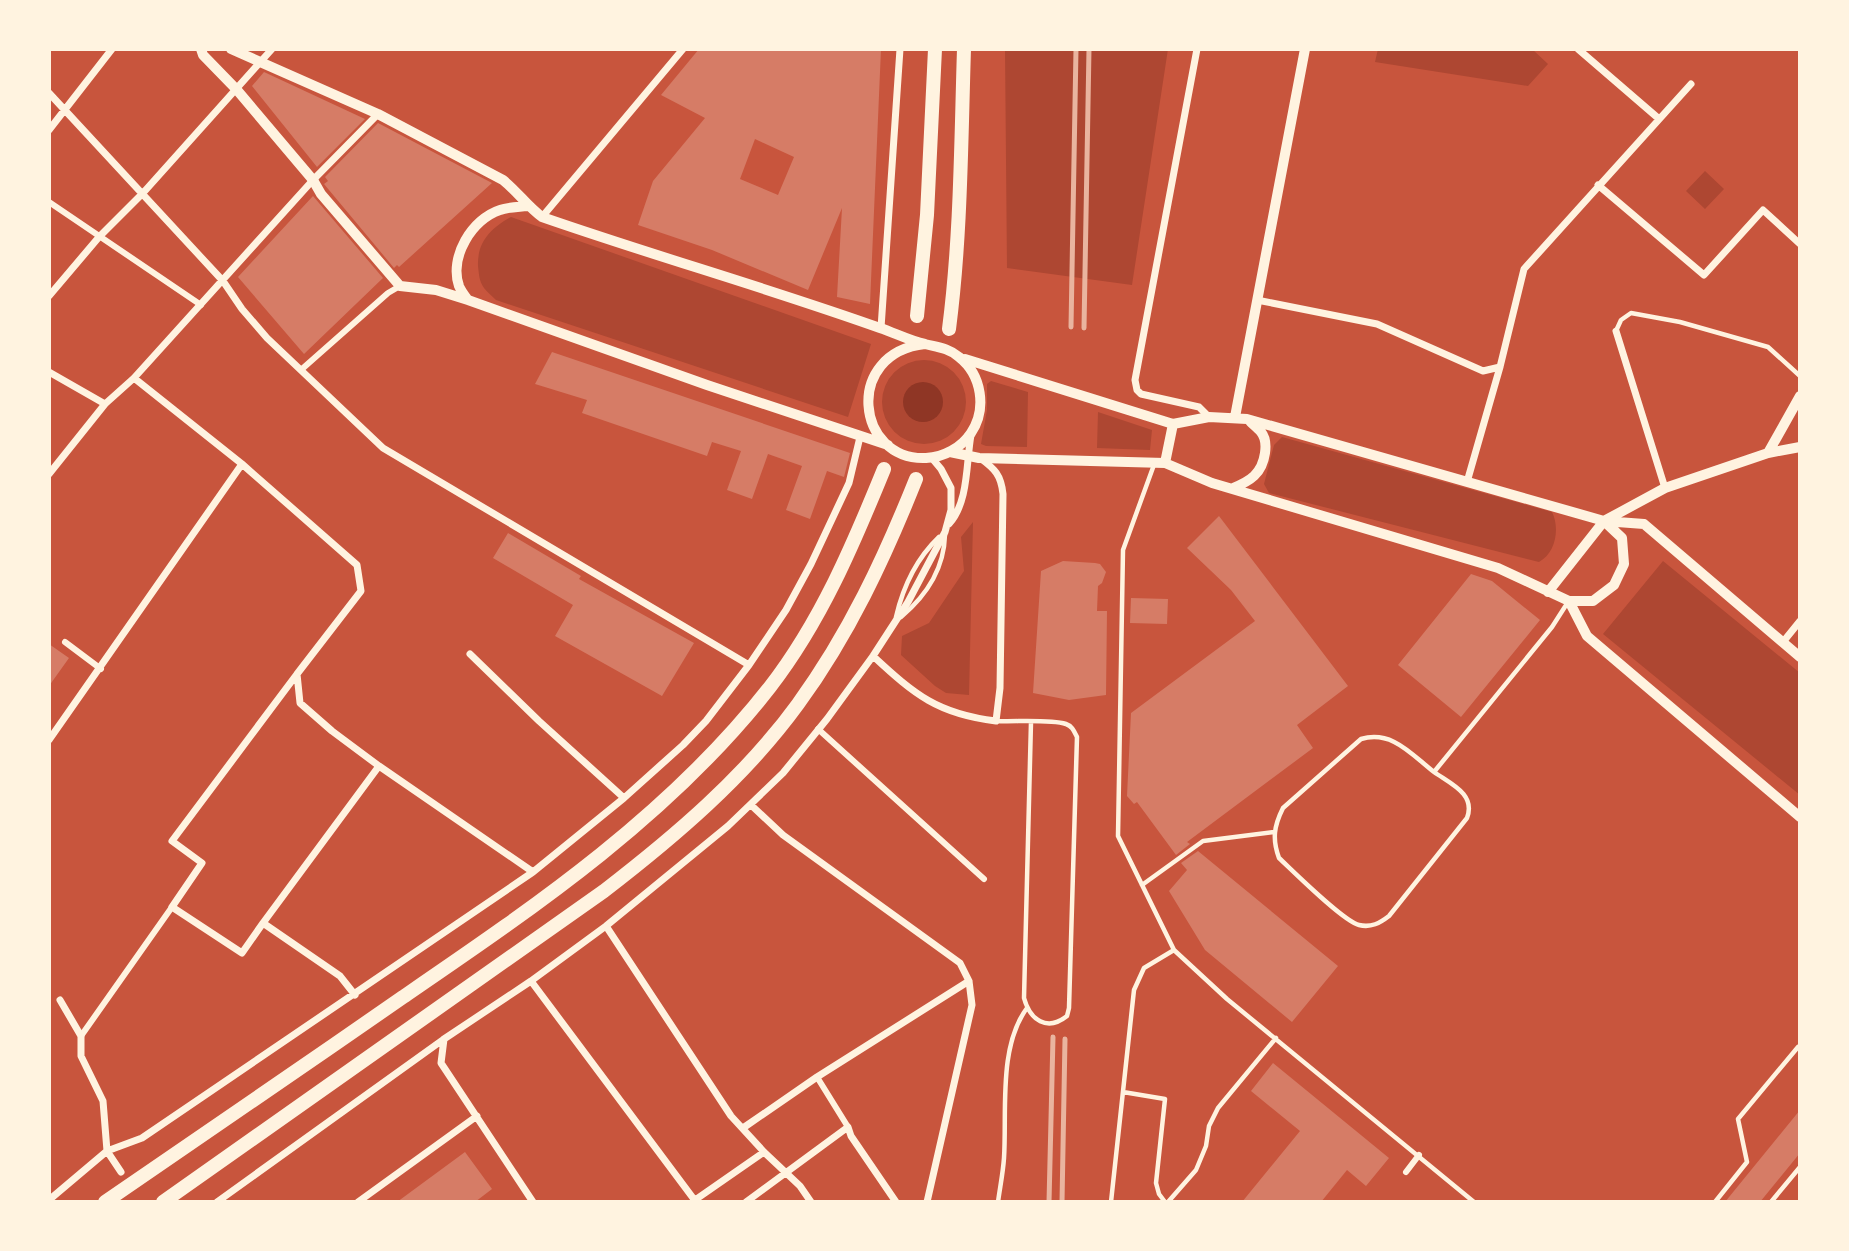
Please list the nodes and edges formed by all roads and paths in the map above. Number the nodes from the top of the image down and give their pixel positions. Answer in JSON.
{"nodes":[{"id":1,"x":112,"y":49,"type":"edge"},
{"id":2,"x":201,"y":49,"type":"edge"},
{"id":3,"x":231,"y":49,"type":"edge"},
{"id":4,"x":272,"y":49,"type":"edge"},
{"id":5,"x":671,"y":49,"type":"edge"},
{"id":6,"x":683,"y":49,"type":"edge"},
{"id":7,"x":901,"y":49,"type":"edge"},
{"id":8,"x":935,"y":49,"type":"edge"},
{"id":9,"x":964,"y":49,"type":"edge"},
{"id":10,"x":1197,"y":49,"type":"edge"},
{"id":11,"x":1304,"y":49,"type":"edge"},
{"id":12,"x":1578,"y":49,"type":"edge"},
{"id":13,"x":678,"y":56,"type":"junction"},
{"id":14,"x":260,"y":61,"type":"junction"},
{"id":15,"x":1691,"y":84,"type":"dead end"},
{"id":16,"x":237,"y":90,"type":"junction"},
{"id":17,"x":49,"y":93,"type":"edge"},
{"id":18,"x":65,"y":110,"type":"junction"},
{"id":19,"x":379,"y":114,"type":"junction"},
{"id":20,"x":1658,"y":118,"type":"junction"},
{"id":21,"x":49,"y":130,"type":"edge"},
{"id":22,"x":313,"y":180,"type":"junction"},
{"id":23,"x":1598,"y":185,"type":"junction"},
{"id":24,"x":143,"y":193,"type":"junction"},
{"id":25,"x":49,"y":202,"type":"edge"},
{"id":26,"x":527,"y":206,"type":"junction"},
{"id":27,"x":542,"y":217,"type":"junction"},
{"id":28,"x":99,"y":237,"type":"junction"},
{"id":29,"x":1800,"y":244,"type":"edge"},
{"id":30,"x":223,"y":281,"type":"junction"},
{"id":31,"x":400,"y":286,"type":"junction"},
{"id":32,"x":49,"y":296,"type":"edge"},
{"id":33,"x":468,"y":300,"type":"junction"},
{"id":34,"x":1257,"y":300,"type":"junction"},
{"id":35,"x":201,"y":305,"type":"junction"},
{"id":36,"x":917,"y":316,"type":"dead end"},
{"id":37,"x":881,"y":328,"type":"junction"},
{"id":38,"x":949,"y":329,"type":"dead end"},
{"id":39,"x":1616,"y":331,"type":"joint"},
{"id":40,"x":925,"y":344,"type":"junction"},
{"id":41,"x":960,"y":357,"type":"junction"},
{"id":42,"x":1500,"y":367,"type":"junction"},
{"id":43,"x":302,"y":369,"type":"junction"},
{"id":44,"x":49,"y":372,"type":"edge"},
{"id":45,"x":1800,"y":376,"type":"edge"},
{"id":46,"x":134,"y":378,"type":"junction"},
{"id":47,"x":1800,"y":397,"type":"edge"},
{"id":48,"x":105,"y":404,"type":"junction"},
{"id":49,"x":1209,"y":417,"type":"junction"},
{"id":50,"x":1235,"y":417,"type":"junction"},
{"id":51,"x":1247,"y":419,"type":"junction"},
{"id":52,"x":1173,"y":424,"type":"junction"},
{"id":53,"x":972,"y":432,"type":"junction"},
{"id":54,"x":860,"y":437,"type":"junction"},
{"id":55,"x":888,"y":445,"type":"junction"},
{"id":56,"x":1800,"y":447,"type":"edge"},
{"id":57,"x":950,"y":452,"type":"junction"},
{"id":58,"x":1768,"y":453,"type":"junction"},
{"id":59,"x":967,"y":455,"type":"junction"},
{"id":60,"x":931,"y":457,"type":"junction"},
{"id":61,"x":979,"y":458,"type":"junction"},
{"id":62,"x":1160,"y":462,"type":"junction"},
{"id":63,"x":243,"y":464,"type":"junction"},
{"id":64,"x":884,"y":469,"type":"dead end"},
{"id":65,"x":49,"y":474,"type":"edge"},
{"id":66,"x":916,"y":479,"type":"dead end"},
{"id":67,"x":1467,"y":482,"type":"junction"},
{"id":68,"x":1233,"y":488,"type":"junction"},
{"id":69,"x":1665,"y":488,"type":"junction"},
{"id":70,"x":1604,"y":521,"type":"junction"},
{"id":71,"x":947,"y":528,"type":"junction"},
{"id":72,"x":1548,"y":592,"type":"junction"},
{"id":73,"x":1569,"y":601,"type":"junction"},
{"id":74,"x":1800,"y":621,"type":"edge"},
{"id":75,"x":65,"y":642,"type":"dead end"},
{"id":76,"x":1783,"y":642,"type":"junction"},
{"id":77,"x":470,"y":654,"type":"dead end"},
{"id":78,"x":873,"y":656,"type":"junction"},
{"id":79,"x":1800,"y":657,"type":"edge"},
{"id":80,"x":749,"y":665,"type":"junction"},
{"id":81,"x":101,"y":669,"type":"junction"},
{"id":82,"x":297,"y":674,"type":"junction"},
{"id":83,"x":996,"y":721,"type":"junction"},
{"id":84,"x":1031,"y":722,"type":"junction"},
{"id":85,"x":818,"y":729,"type":"junction"},
{"id":86,"x":49,"y":740,"type":"edge"},
{"id":87,"x":379,"y":766,"type":"junction"},
{"id":88,"x":1434,"y":772,"type":"junction"},
{"id":89,"x":624,"y":797,"type":"junction"},
{"id":90,"x":751,"y":805,"type":"junction"},
{"id":91,"x":1800,"y":817,"type":"edge"},
{"id":92,"x":1274,"y":832,"type":"junction"},
{"id":93,"x":533,"y":872,"type":"junction"},
{"id":94,"x":984,"y":878,"type":"dead end"},
{"id":95,"x":1142,"y":885,"type":"junction"},
{"id":96,"x":172,"y":908,"type":"junction"},
{"id":97,"x":263,"y":923,"type":"junction"},
{"id":98,"x":606,"y":926,"type":"junction"},
{"id":99,"x":1174,"y":950,"type":"junction"},
{"id":100,"x":531,"y":981,"type":"junction"},
{"id":101,"x":969,"y":981,"type":"junction"},
{"id":102,"x":355,"y":995,"type":"junction"},
{"id":103,"x":60,"y":1000,"type":"dead end"},
{"id":104,"x":1027,"y":1008,"type":"junction"},
{"id":105,"x":81,"y":1036,"type":"junction"},
{"id":106,"x":1276,"y":1038,"type":"junction"},
{"id":107,"x":444,"y":1039,"type":"junction"},
{"id":108,"x":1800,"y":1049,"type":"edge"},
{"id":109,"x":817,"y":1077,"type":"junction"},
{"id":110,"x":1122,"y":1092,"type":"junction"},
{"id":111,"x":477,"y":1116,"type":"junction"},
{"id":112,"x":848,"y":1127,"type":"junction"},
{"id":113,"x":743,"y":1128,"type":"junction"},
{"id":114,"x":107,"y":1151,"type":"junction"},
{"id":115,"x":764,"y":1152,"type":"junction"},
{"id":116,"x":1419,"y":1155,"type":"junction"},
{"id":117,"x":1800,"y":1167,"type":"edge"},
{"id":118,"x":121,"y":1172,"type":"dead end"},
{"id":119,"x":1406,"y":1172,"type":"dead end"},
{"id":120,"x":785,"y":1174,"type":"junction"},
{"id":121,"x":49,"y":1200,"type":"edge"},
{"id":122,"x":529,"y":1201,"type":"edge"},
{"id":123,"x":695,"y":1201,"type":"edge"},
{"id":124,"x":105,"y":1202,"type":"edge"},
{"id":125,"x":163,"y":1202,"type":"edge"},
{"id":126,"x":217,"y":1202,"type":"edge"},
{"id":127,"x":358,"y":1202,"type":"edge"},
{"id":128,"x":746,"y":1202,"type":"edge"},
{"id":129,"x":811,"y":1202,"type":"edge"},
{"id":130,"x":896,"y":1202,"type":"edge"},
{"id":131,"x":927,"y":1202,"type":"edge"},
{"id":132,"x":998,"y":1202,"type":"edge"},
{"id":133,"x":1111,"y":1202,"type":"edge"},
{"id":134,"x":1166,"y":1202,"type":"edge"},
{"id":135,"x":1474,"y":1202,"type":"edge"},
{"id":136,"x":1715,"y":1202,"type":"edge"},
{"id":137,"x":1771,"y":1202,"type":"edge"}],
"edges":[{"from":1,"to":18,"type":"street"},
{"from":2,"to":16,"type":"street"},
{"from":3,"to":14,"type":"street"},
{"from":4,"to":14,"type":"street"},
{"from":5,"to":13,"type":"street"},
{"from":6,"to":13,"type":"street"},
{"from":7,"to":37,"type":"street"},
{"from":8,"to":36,"type":"highway"},
{"from":9,"to":38,"type":"highway"},
{"from":10,"to":49,"type":"street"},
{"from":11,"to":34,"type":"street"},
{"from":12,"to":20,"type":"street"},
{"from":13,"to":27,"type":"street"},
{"from":14,"to":16,"type":"street"},
{"from":14,"to":19,"type":"street"},
{"from":15,"to":20,"type":"street"},
{"from":16,"to":22,"type":"street"},
{"from":16,"to":24,"type":"street"},
{"from":17,"to":18,"type":"street"},
{"from":18,"to":21,"type":"street"},
{"from":18,"to":24,"type":"street"},
{"from":19,"to":22,"type":"street"},
{"from":19,"to":26,"type":"street"},
{"from":20,"to":23,"type":"street"},
{"from":22,"to":30,"type":"street"},
{"from":22,"to":31,"type":"street"},
{"from":23,"to":29,"type":"street"},
{"from":23,"to":42,"type":"street"},
{"from":24,"to":28,"type":"street"},
{"from":24,"to":30,"type":"street"},
{"from":25,"to":28,"type":"street"},
{"from":26,"to":27,"type":"street"},
{"from":26,"to":33,"type":"street"},
{"from":27,"to":37,"type":"street"},
{"from":28,"to":32,"type":"street"},
{"from":28,"to":35,"type":"street"},
{"from":30,"to":35,"type":"street"},
{"from":30,"to":43,"type":"street"},
{"from":31,"to":33,"type":"street"},
{"from":31,"to":43,"type":"street"},
{"from":33,"to":54,"type":"street"},
{"from":34,"to":42,"type":"street"},
{"from":34,"to":50,"type":"street"},
{"from":35,"to":46,"type":"street"},
{"from":37,"to":40,"type":"street"},
{"from":39,"to":45,"type":"lane"},
{"from":39,"to":69,"type":"street"},
{"from":40,"to":41,"type":"street"},
{"from":40,"to":55,"type":"street"},
{"from":41,"to":52,"type":"street"},
{"from":41,"to":53,"type":"street"},
{"from":42,"to":67,"type":"street"},
{"from":43,"to":80,"type":"street"},
{"from":44,"to":48,"type":"street"},
{"from":46,"to":48,"type":"street"},
{"from":46,"to":63,"type":"street"},
{"from":47,"to":58,"type":"street"},
{"from":48,"to":65,"type":"street"},
{"from":49,"to":50,"type":"street"},
{"from":49,"to":52,"type":"street"},
{"from":50,"to":51,"type":"street"},
{"from":51,"to":67,"type":"street"},
{"from":51,"to":68,"type":"street"},
{"from":52,"to":62,"type":"street"},
{"from":53,"to":57,"type":"street"},
{"from":53,"to":59,"type":"street"},
{"from":54,"to":55,"type":"street"},
{"from":54,"to":80,"type":"street"},
{"from":55,"to":60,"type":"street"},
{"from":56,"to":58,"type":"street"},
{"from":57,"to":59,"type":"street"},
{"from":57,"to":60,"type":"street"},
{"from":58,"to":69,"type":"street"},
{"from":59,"to":61,"type":"street"},
{"from":59,"to":71,"type":"street"},
{"from":60,"to":71,"type":"street"},
{"from":61,"to":62,"type":"street"},
{"from":61,"to":83,"type":"street"},
{"from":62,"to":68,"type":"street"},
{"from":62,"to":95,"type":"lane"},
{"from":63,"to":81,"type":"street"},
{"from":63,"to":82,"type":"street"},
{"from":64,"to":124,"type":"highway"},
{"from":66,"to":125,"type":"highway"},
{"from":67,"to":70,"type":"street"},
{"from":68,"to":72,"type":"street"},
{"from":69,"to":70,"type":"street"},
{"from":70,"to":72,"type":"street"},
{"from":70,"to":73,"type":"street"},
{"from":70,"to":76,"type":"street"},
{"from":71,"to":78,"type":"street"},
{"from":72,"to":73,"type":"street"},
{"from":73,"to":88,"type":"lane"},
{"from":73,"to":91,"type":"street"},
{"from":74,"to":76,"type":"street"},
{"from":75,"to":81,"type":"street"},
{"from":76,"to":79,"type":"street"},
{"from":77,"to":89,"type":"street"},
{"from":78,"to":83,"type":"street"},
{"from":78,"to":85,"type":"street"},
{"from":80,"to":89,"type":"street"},
{"from":81,"to":86,"type":"street"},
{"from":82,"to":87,"type":"street"},
{"from":82,"to":96,"type":"street"},
{"from":83,"to":84,"type":"lane"},
{"from":84,"to":104,"type":"lane"},
{"from":84,"to":104,"type":"lane"},
{"from":85,"to":90,"type":"street"},
{"from":85,"to":94,"type":"street"},
{"from":87,"to":93,"type":"street"},
{"from":87,"to":97,"type":"street"},
{"from":88,"to":92,"type":"lane"},
{"from":88,"to":92,"type":"lane"},
{"from":89,"to":93,"type":"street"},
{"from":90,"to":98,"type":"street"},
{"from":90,"to":101,"type":"street"},
{"from":92,"to":95,"type":"lane"},
{"from":93,"to":102,"type":"street"},
{"from":95,"to":99,"type":"lane"},
{"from":96,"to":97,"type":"street"},
{"from":96,"to":105,"type":"street"},
{"from":97,"to":102,"type":"street"},
{"from":98,"to":100,"type":"street"},
{"from":98,"to":113,"type":"street"},
{"from":99,"to":106,"type":"lane"},
{"from":99,"to":110,"type":"lane"},
{"from":100,"to":107,"type":"street"},
{"from":100,"to":123,"type":"street"},
{"from":101,"to":109,"type":"street"},
{"from":101,"to":131,"type":"street"},
{"from":102,"to":114,"type":"street"},
{"from":103,"to":105,"type":"street"},
{"from":104,"to":132,"type":"lane"},
{"from":105,"to":114,"type":"street"},
{"from":106,"to":116,"type":"lane"},
{"from":106,"to":134,"type":"lane"},
{"from":107,"to":111,"type":"street"},
{"from":107,"to":126,"type":"street"},
{"from":108,"to":136,"type":"lane"},
{"from":109,"to":112,"type":"street"},
{"from":109,"to":113,"type":"street"},
{"from":110,"to":133,"type":"lane"},
{"from":110,"to":134,"type":"lane"},
{"from":111,"to":122,"type":"street"},
{"from":111,"to":127,"type":"street"},
{"from":112,"to":120,"type":"street"},
{"from":112,"to":130,"type":"street"},
{"from":113,"to":115,"type":"street"},
{"from":114,"to":118,"type":"street"},
{"from":114,"to":121,"type":"street"},
{"from":115,"to":120,"type":"street"},
{"from":115,"to":123,"type":"street"},
{"from":116,"to":119,"type":"street"},
{"from":116,"to":135,"type":"lane"},
{"from":117,"to":137,"type":"lane"},
{"from":120,"to":128,"type":"street"},
{"from":120,"to":129,"type":"street"}]}
